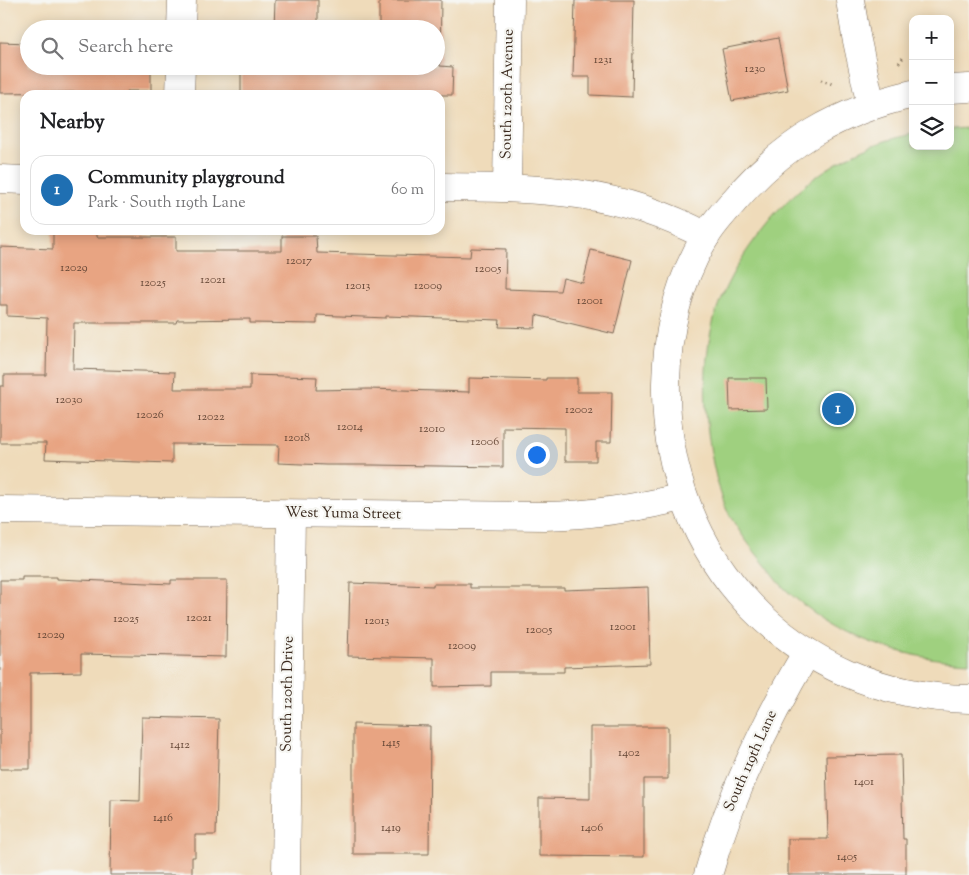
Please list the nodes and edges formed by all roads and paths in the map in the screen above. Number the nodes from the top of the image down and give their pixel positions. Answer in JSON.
{"nodes":[{"id":1,"x":182,"y":0,"type":"edge"},
{"id":2,"x":510,"y":0,"type":"edge"},
{"id":3,"x":850,"y":0,"type":"edge"},
{"id":4,"x":181,"y":20,"type":"edge"},
{"id":5,"x":181,"y":75,"type":"edge"},
{"id":6,"x":969,"y":88,"type":"edge"},
{"id":7,"x":954,"y":89,"type":"edge"},
{"id":8,"x":180,"y":90,"type":"edge"},
{"id":9,"x":909,"y":95,"type":"edge"},
{"id":10,"x":871,"y":106,"type":"junction"},
{"id":11,"x":0,"y":179,"type":"edge"},
{"id":12,"x":20,"y":180,"type":"edge"},
{"id":13,"x":445,"y":187,"type":"edge"},
{"id":14,"x":507,"y":188,"type":"junction"},
{"id":15,"x":706,"y":236,"type":"junction"},
{"id":16,"x":683,"y":497,"type":"junction"},
{"id":17,"x":0,"y":510,"type":"edge"},
{"id":18,"x":291,"y":514,"type":"junction"},
{"id":19,"x":806,"y":652,"type":"junction"},
{"id":20,"x":969,"y":699,"type":"edge"},
{"id":21,"x":286,"y":875,"type":"edge"},
{"id":22,"x":708,"y":875,"type":"edge"}],
"edges":[{"from":1,"to":4,"type":"street"},
{"from":2,"to":14,"type":"street","name":"South 120th Avenue"},
{"from":3,"to":10,"type":"street"},
{"from":5,"to":8,"type":"street"},
{"from":6,"to":7,"type":"street"},
{"from":9,"to":10,"type":"street"},
{"from":10,"to":15,"type":"street"},
{"from":11,"to":12,"type":"street"},
{"from":13,"to":14,"type":"street"},
{"from":14,"to":15,"type":"street"},
{"from":15,"to":16,"type":"street"},
{"from":16,"to":18,"type":"street","name":"West Yuma Street"},
{"from":16,"to":19,"type":"street"},
{"from":17,"to":18,"type":"street","name":"West Yuma Street"},
{"from":18,"to":21,"type":"street","name":"South 120th Drive"},
{"from":19,"to":20,"type":"street"},
{"from":19,"to":22,"type":"street","name":"South 119th Lane"}]}
